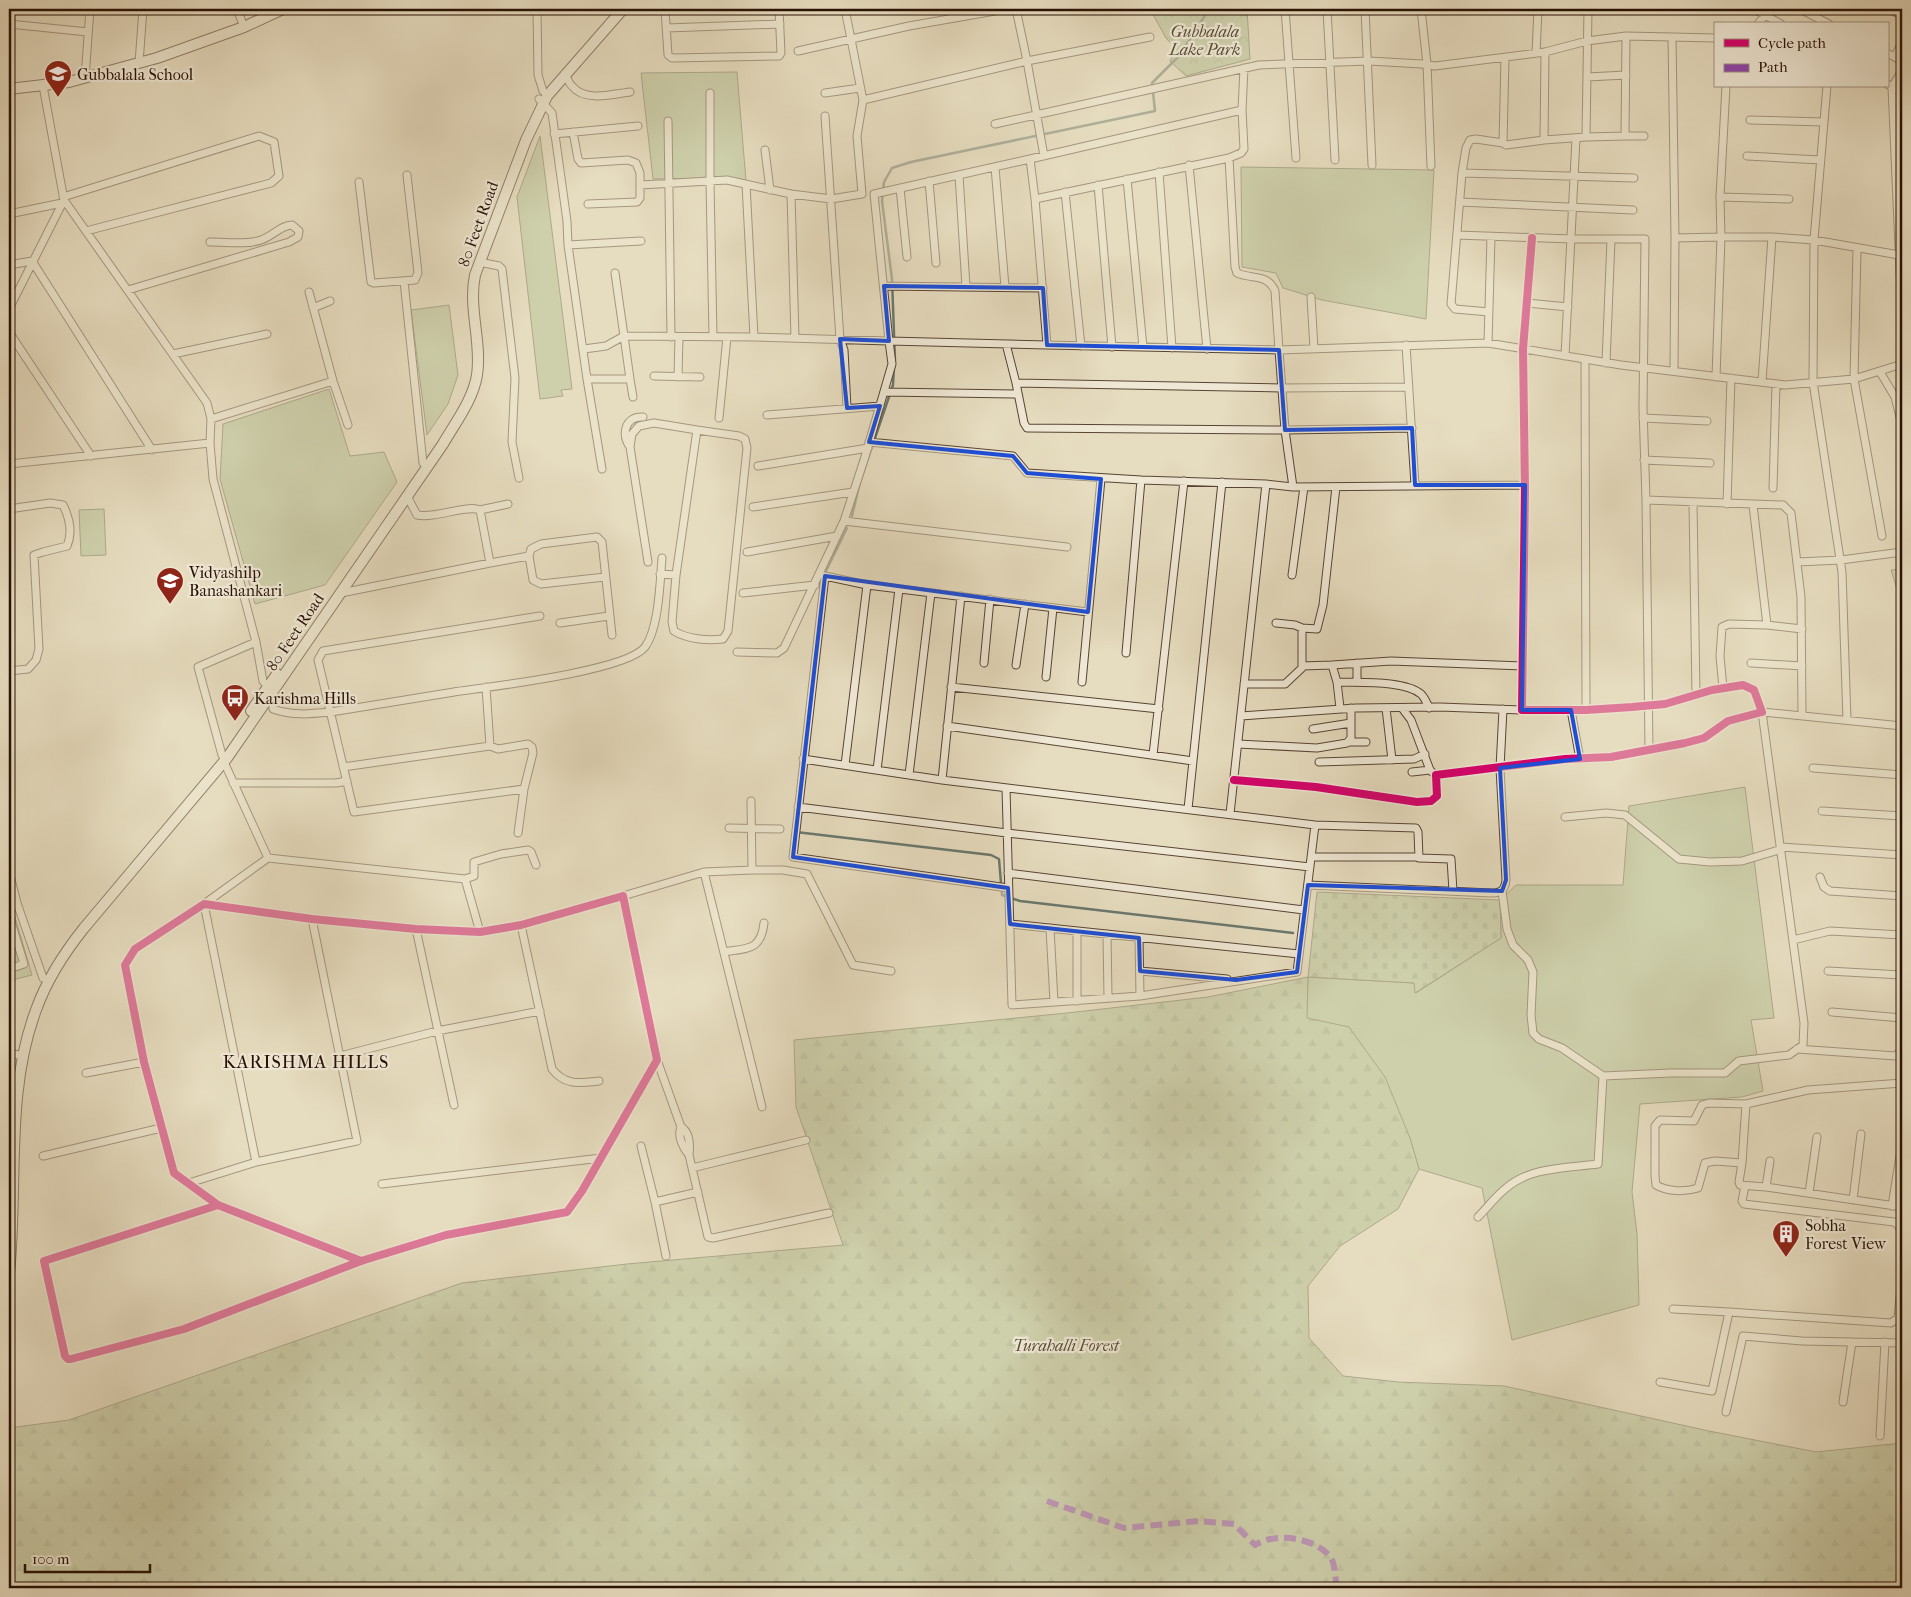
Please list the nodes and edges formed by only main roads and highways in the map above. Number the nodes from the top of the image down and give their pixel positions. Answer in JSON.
{"nodes":[{"id":1,"x":283,"y":9,"type":"edge"},
{"id":2,"x":616,"y":9,"type":"edge"},
{"id":3,"x":623,"y":9,"type":"edge"},
{"id":4,"x":9,"y":88,"type":"edge"},
{"id":5,"x":542,"y":98,"type":"junction"},
{"id":6,"x":270,"y":690,"type":"junction"},
{"id":7,"x":223,"y":758,"type":"junction"},
{"id":8,"x":16,"y":1054,"type":"edge"},
{"id":9,"x":11,"y":1154,"type":"edge"},
{"id":10,"x":9,"y":1273,"type":"edge"}],
"edges":[{"from":1,"to":4,"type":"main road"},
{"from":2,"to":5,"type":"main road","name":"80 Feet Road"},
{"from":3,"to":5,"type":"main road","name":"80 Feet Road"},
{"from":5,"to":6,"type":"main road","name":"80 Feet Road"},
{"from":5,"to":6,"type":"main road","name":"80 Feet Road"},
{"from":6,"to":7,"type":"main road","name":"80 Feet Road"},
{"from":7,"to":8,"type":"main road","name":"80 Feet Road"},
{"from":7,"to":8,"type":"main road","name":"80 Feet Road"},
{"from":8,"to":9,"type":"main road","name":"80 Feet Road"},
{"from":9,"to":10,"type":"main road","name":"80 Feet Road"}]}
